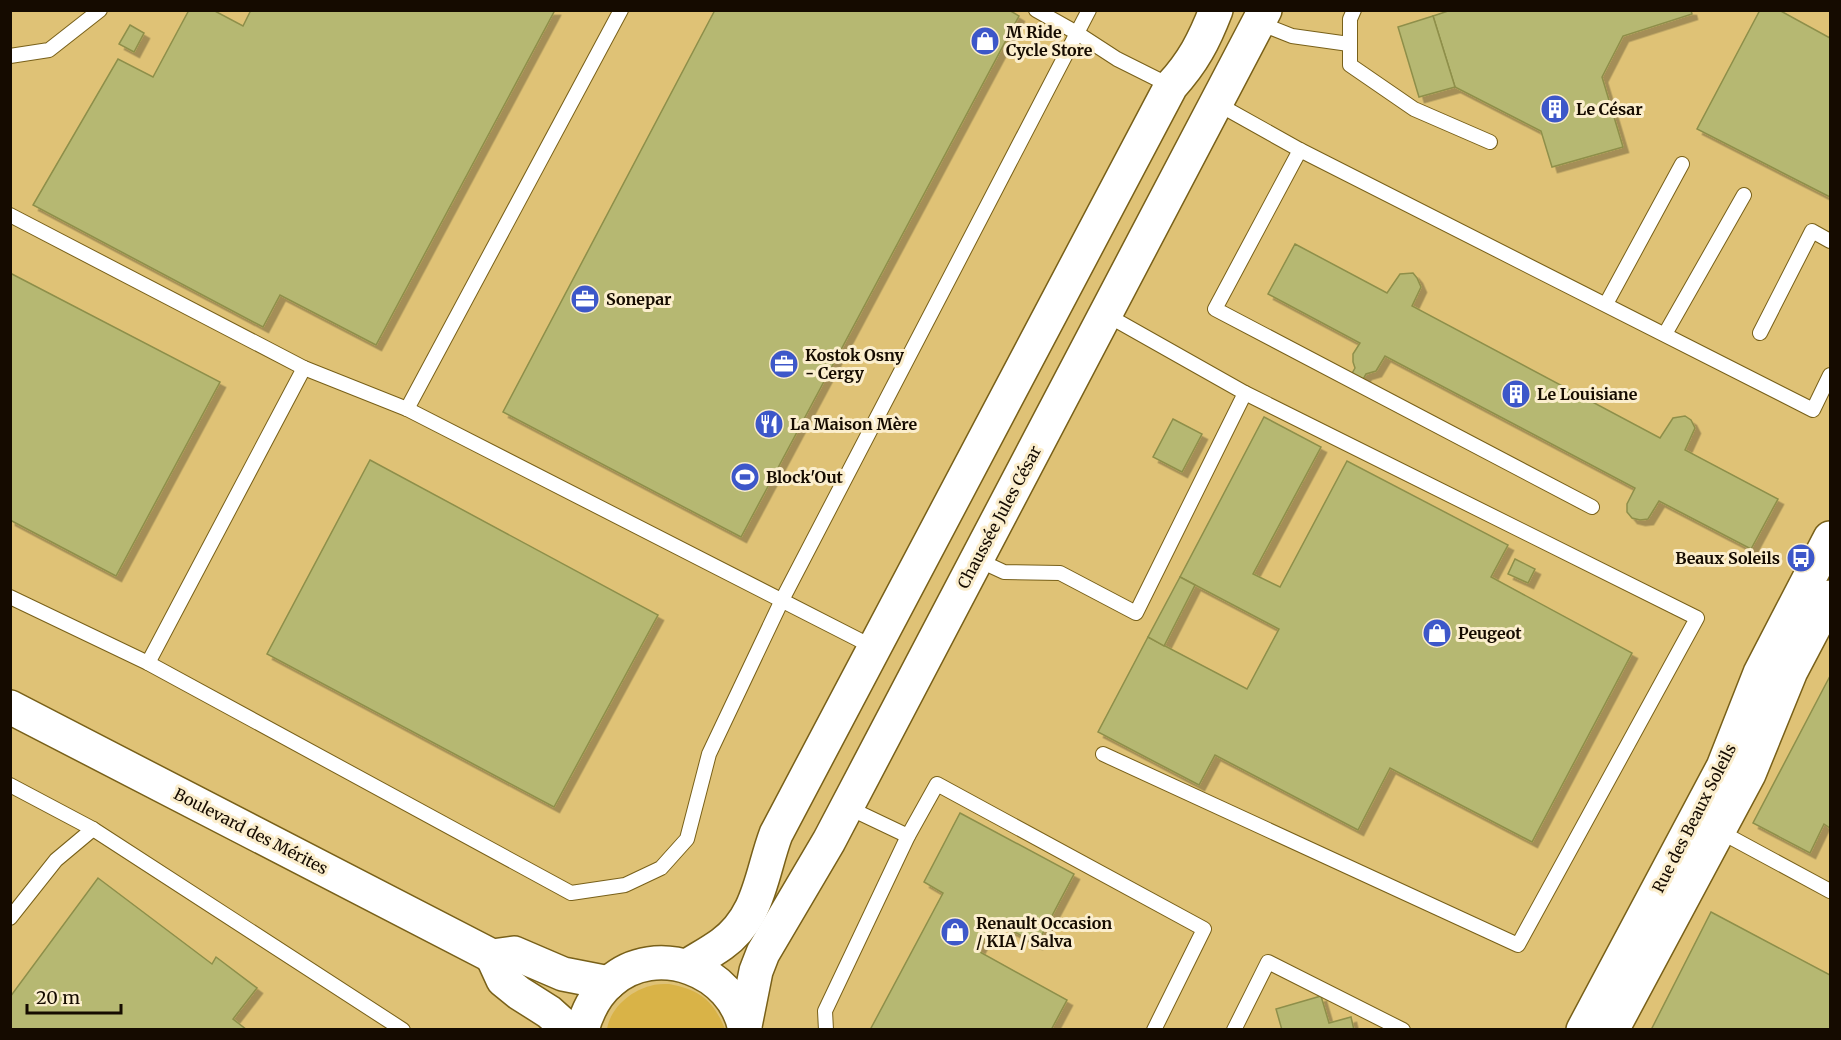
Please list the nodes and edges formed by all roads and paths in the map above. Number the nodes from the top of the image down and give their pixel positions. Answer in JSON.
{"nodes":[{"id":1,"x":99,"y":10,"type":"edge"},
{"id":2,"x":621,"y":10,"type":"edge"},
{"id":3,"x":1035,"y":10,"type":"edge"},
{"id":4,"x":1089,"y":10,"type":"edge"},
{"id":5,"x":1216,"y":10,"type":"edge"},
{"id":6,"x":1354,"y":10,"type":"edge"},
{"id":7,"x":1262,"y":17,"type":"edge"},
{"id":8,"x":1077,"y":33,"type":"junction"},
{"id":9,"x":1349,"y":44,"type":"junction"},
{"id":10,"x":10,"y":56,"type":"edge"},
{"id":11,"x":1171,"y":86,"type":"junction"},
{"id":12,"x":1216,"y":103,"type":"junction"},
{"id":13,"x":1490,"y":142,"type":"dead end"},
{"id":14,"x":1300,"y":150,"type":"junction"},
{"id":15,"x":1682,"y":164,"type":"dead end"},
{"id":16,"x":1744,"y":195,"type":"dead end"},
{"id":17,"x":10,"y":215,"type":"edge"},
{"id":18,"x":1830,"y":241,"type":"edge"},
{"id":19,"x":1606,"y":304,"type":"junction"},
{"id":20,"x":1105,"y":314,"type":"junction"},
{"id":21,"x":1665,"y":333,"type":"junction"},
{"id":22,"x":1760,"y":333,"type":"dead end"},
{"id":23,"x":304,"y":368,"type":"junction"},
{"id":24,"x":1830,"y":375,"type":"edge"},
{"id":25,"x":1245,"y":393,"type":"junction"},
{"id":26,"x":407,"y":410,"type":"junction"},
{"id":27,"x":1592,"y":507,"type":"dead end"},
{"id":28,"x":1830,"y":538,"type":"edge"},
{"id":29,"x":976,"y":559,"type":"junction"},
{"id":30,"x":10,"y":597,"type":"edge"},
{"id":31,"x":1830,"y":597,"type":"edge"},
{"id":32,"x":782,"y":600,"type":"junction"},
{"id":33,"x":873,"y":647,"type":"junction"},
{"id":34,"x":148,"y":663,"type":"junction"},
{"id":35,"x":10,"y":707,"type":"edge"},
{"id":36,"x":1103,"y":754,"type":"dead end"},
{"id":37,"x":10,"y":786,"type":"edge"},
{"id":38,"x":847,"y":807,"type":"junction"},
{"id":39,"x":1707,"y":825,"type":"junction"},
{"id":40,"x":93,"y":830,"type":"junction"},
{"id":41,"x":908,"y":836,"type":"junction"},
{"id":42,"x":1830,"y":891,"type":"edge"},
{"id":43,"x":10,"y":918,"type":"edge"},
{"id":44,"x":492,"y":956,"type":"junction"},
{"id":45,"x":687,"y":966,"type":"junction"},
{"id":46,"x":609,"y":983,"type":"junction"},
{"id":47,"x":745,"y":1028,"type":"edge"},
{"id":48,"x":403,"y":1029,"type":"edge"},
{"id":49,"x":568,"y":1029,"type":"edge"},
{"id":50,"x":582,"y":1029,"type":"edge"},
{"id":51,"x":826,"y":1029,"type":"edge"},
{"id":52,"x":1154,"y":1029,"type":"edge"},
{"id":53,"x":1234,"y":1029,"type":"edge"},
{"id":54,"x":1403,"y":1029,"type":"edge"},
{"id":55,"x":1583,"y":1029,"type":"edge"},
{"id":56,"x":1612,"y":1029,"type":"edge"}],
"edges":[{"from":1,"to":10,"type":"lane"},
{"from":2,"to":26,"type":"lane"},
{"from":3,"to":8,"type":"lane"},
{"from":4,"to":8,"type":"lane"},
{"from":5,"to":11,"type":"main road"},
{"from":6,"to":9,"type":"lane"},
{"from":7,"to":9,"type":"lane"},
{"from":7,"to":12,"type":"main road","name":"Chaussée Jules César"},
{"from":8,"to":11,"type":"lane"},
{"from":8,"to":32,"type":"lane"},
{"from":9,"to":13,"type":"lane"},
{"from":11,"to":33,"type":"main road"},
{"from":12,"to":14,"type":"lane"},
{"from":12,"to":20,"type":"main road","name":"Chaussée Jules César"},
{"from":14,"to":19,"type":"lane"},
{"from":14,"to":27,"type":"lane"},
{"from":15,"to":19,"type":"lane"},
{"from":16,"to":21,"type":"lane"},
{"from":17,"to":23,"type":"lane"},
{"from":18,"to":22,"type":"lane"},
{"from":19,"to":21,"type":"lane"},
{"from":20,"to":25,"type":"lane"},
{"from":20,"to":29,"type":"main road","name":"Chaussée Jules César"},
{"from":21,"to":24,"type":"lane"},
{"from":23,"to":26,"type":"lane"},
{"from":23,"to":34,"type":"lane"},
{"from":25,"to":29,"type":"lane"},
{"from":25,"to":36,"type":"lane"},
{"from":26,"to":32,"type":"lane"},
{"from":28,"to":39,"type":"main road","name":"Rue des Beaux Soleils"},
{"from":29,"to":38,"type":"main road","name":"Chaussée Jules César"},
{"from":30,"to":34,"type":"lane"},
{"from":31,"to":39,"type":"main road","name":"Rue des Beaux Soleils"},
{"from":32,"to":33,"type":"lane"},
{"from":32,"to":34,"type":"lane"},
{"from":33,"to":45,"type":"main road"},
{"from":35,"to":44,"type":"main road","name":"Boulevard des Mérites"},
{"from":37,"to":40,"type":"lane"},
{"from":38,"to":41,"type":"lane"},
{"from":38,"to":47,"type":"main road","name":"Chaussée Jules César"},
{"from":39,"to":42,"type":"lane"},
{"from":39,"to":55,"type":"main road","name":"Rue des Beaux Soleils"},
{"from":39,"to":56,"type":"main road","name":"Rue des Beaux Soleils"},
{"from":40,"to":43,"type":"lane"},
{"from":40,"to":48,"type":"lane"},
{"from":41,"to":51,"type":"lane"},
{"from":41,"to":52,"type":"lane"},
{"from":44,"to":46,"type":"main road","name":"Boulevard des Mérites"},
{"from":44,"to":49,"type":"main road"},
{"from":45,"to":46,"type":"main road"},
{"from":45,"to":47,"type":"main road"},
{"from":46,"to":50,"type":"main road"},
{"from":53,"to":54,"type":"lane"}]}
